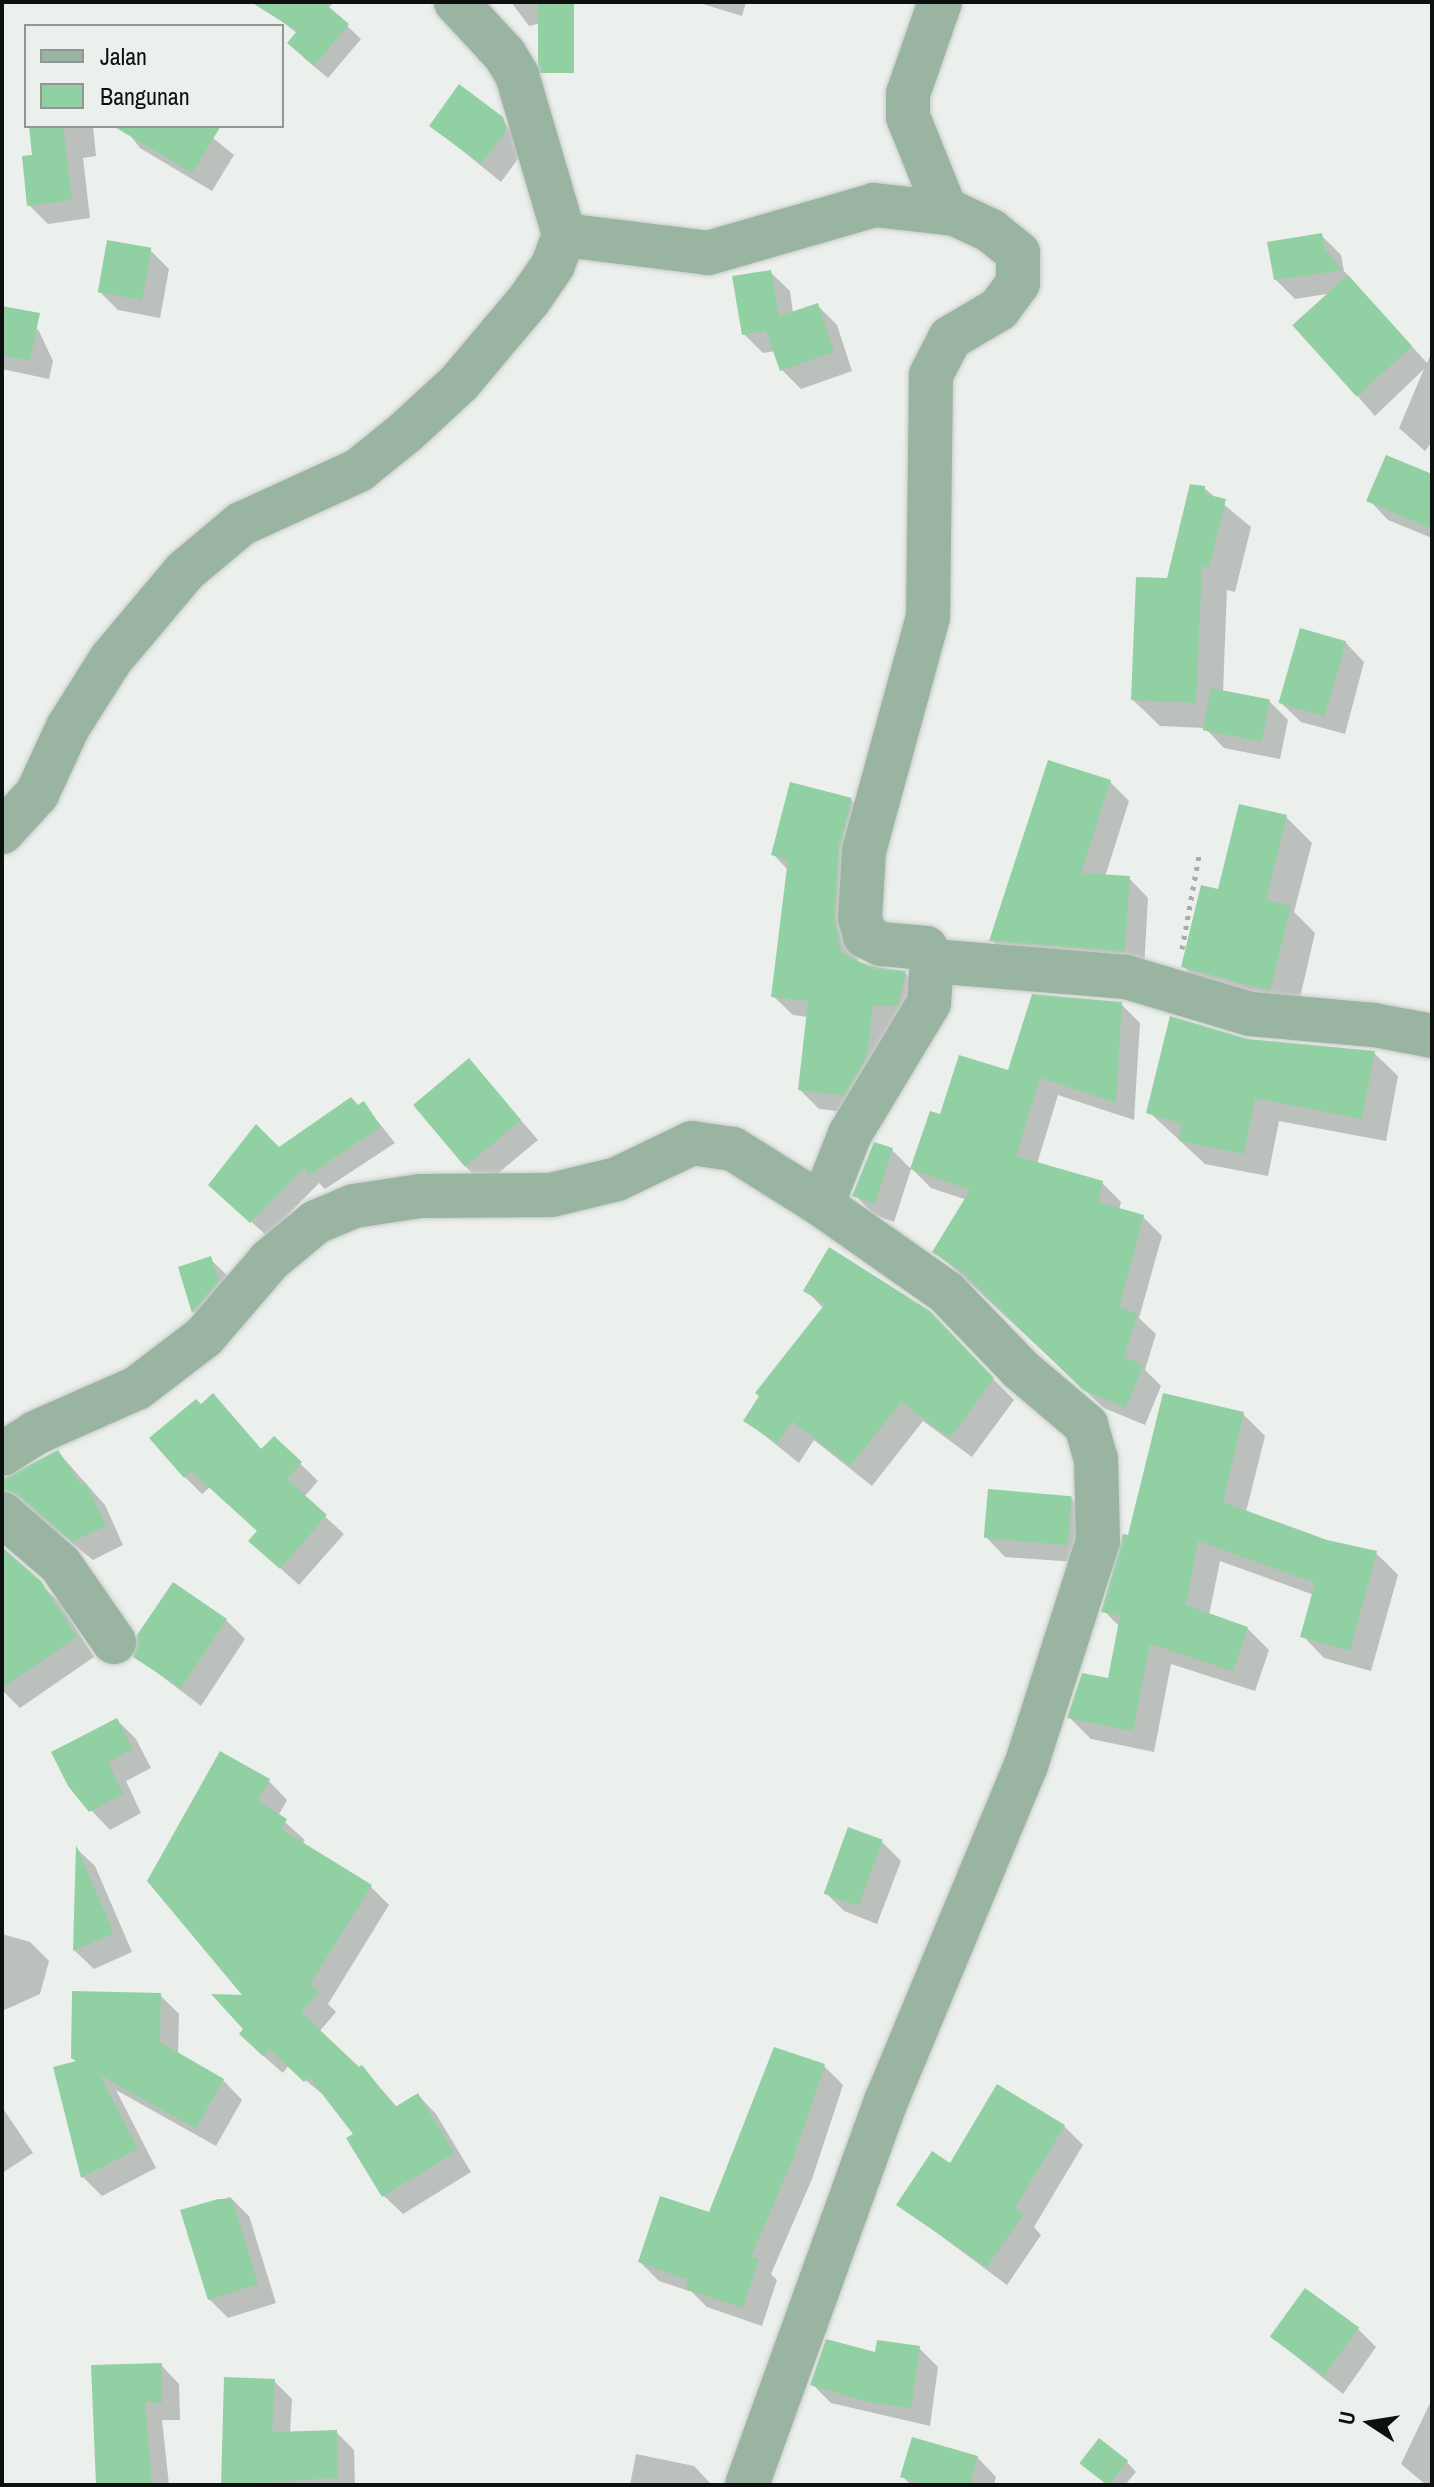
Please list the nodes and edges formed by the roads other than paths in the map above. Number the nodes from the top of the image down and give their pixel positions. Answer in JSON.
{"nodes":[{"id":1,"x":456,"y":2,"type":"edge"},
{"id":2,"x":940,"y":2,"type":"edge"},
{"id":3,"x":946,"y":211,"type":"junction"},
{"id":4,"x":559,"y":219,"type":"junction"},
{"id":5,"x":2,"y":832,"type":"edge"},
{"id":6,"x":932,"y":961,"type":"junction"},
{"id":7,"x":1432,"y":1036,"type":"edge"},
{"id":8,"x":822,"y":1205,"type":"junction"},
{"id":9,"x":2,"y":1454,"type":"edge"},
{"id":10,"x":2,"y":1514,"type":"edge"},
{"id":11,"x":114,"y":1642,"type":"dead end"},
{"id":12,"x":747,"y":2485,"type":"edge"}],
"edges":[{"from":1,"to":4,"type":"street"},
{"from":2,"to":3,"type":"street"},
{"from":3,"to":4,"type":"street"},
{"from":3,"to":6,"type":"street"},
{"from":4,"to":5,"type":"street"},
{"from":6,"to":7,"type":"street"},
{"from":6,"to":8,"type":"street"},
{"from":8,"to":9,"type":"street"},
{"from":8,"to":12,"type":"street"},
{"from":10,"to":11,"type":"street"}]}
